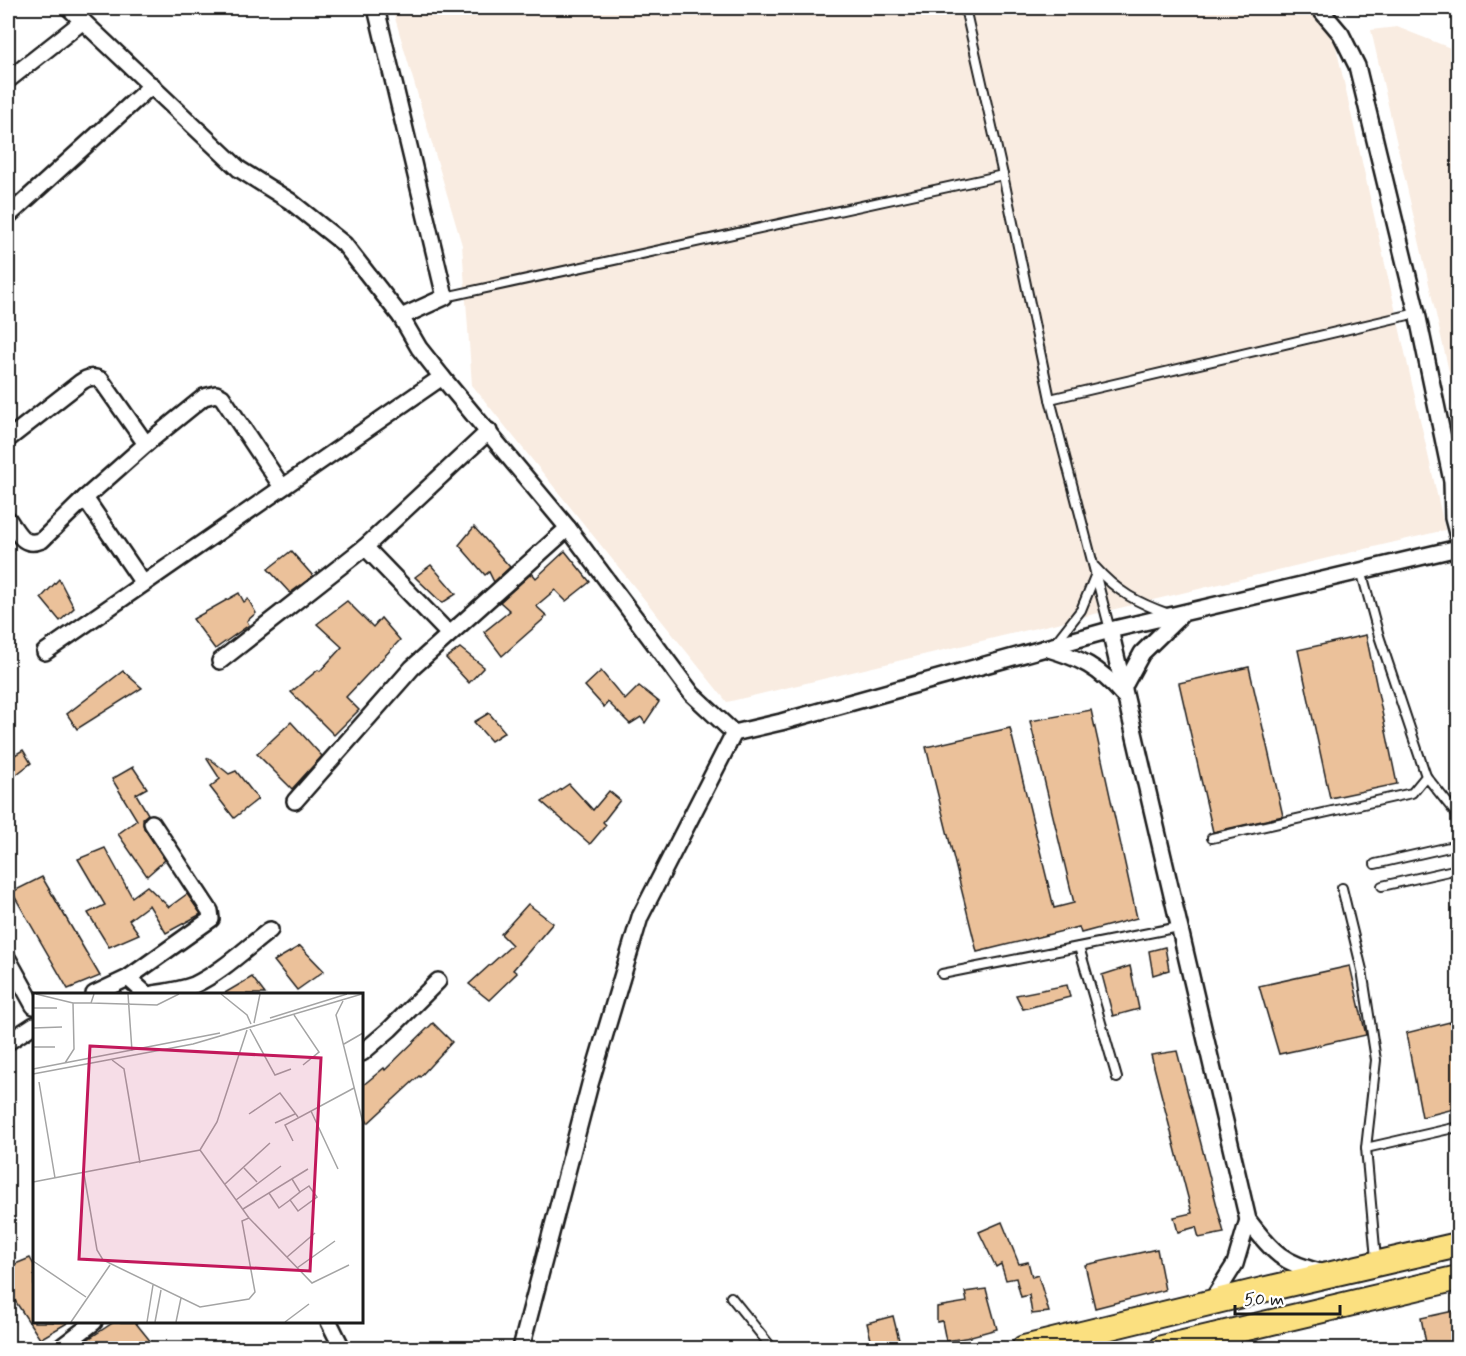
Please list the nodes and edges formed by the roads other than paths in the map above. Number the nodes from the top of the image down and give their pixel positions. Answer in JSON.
{"nodes":[{"id":1,"x":69,"y":8,"type":"edge"},
{"id":2,"x":376,"y":8,"type":"edge"},
{"id":3,"x":965,"y":8,"type":"edge"},
{"id":4,"x":1319,"y":8,"type":"edge"},
{"id":5,"x":83,"y":21,"type":"junction"},
{"id":6,"x":8,"y":80,"type":"edge"},
{"id":7,"x":152,"y":85,"type":"junction"},
{"id":8,"x":1003,"y":175,"type":"junction"},
{"id":9,"x":8,"y":216,"type":"edge"},
{"id":10,"x":445,"y":297,"type":"junction"},
{"id":11,"x":1417,"y":313,"type":"junction"},
{"id":12,"x":401,"y":316,"type":"junction"},
{"id":13,"x":442,"y":377,"type":"junction"},
{"id":14,"x":1050,"y":399,"type":"junction"},
{"id":15,"x":489,"y":431,"type":"junction"},
{"id":16,"x":8,"y":440,"type":"edge"},
{"id":17,"x":146,"y":444,"type":"junction"},
{"id":18,"x":282,"y":487,"type":"junction"},
{"id":19,"x":1455,"y":487,"type":"edge"},
{"id":20,"x":85,"y":498,"type":"junction"},
{"id":21,"x":8,"y":519,"type":"edge"},
{"id":22,"x":568,"y":528,"type":"junction"},
{"id":23,"x":1458,"y":537,"type":"edge"},
{"id":24,"x":365,"y":547,"type":"junction"},
{"id":25,"x":1458,"y":548,"type":"edge"},
{"id":26,"x":1095,"y":570,"type":"junction"},
{"id":27,"x":1361,"y":570,"type":"junction"},
{"id":28,"x":143,"y":583,"type":"junction"},
{"id":29,"x":1178,"y":614,"type":"junction"},
{"id":30,"x":1110,"y":630,"type":"junction"},
{"id":31,"x":449,"y":634,"type":"junction"},
{"id":32,"x":1049,"y":647,"type":"junction"},
{"id":33,"x":45,"y":652,"type":"dead end"},
{"id":34,"x":220,"y":661,"type":"dead end"},
{"id":35,"x":1125,"y":693,"type":"junction"},
{"id":36,"x":734,"y":733,"type":"junction"},
{"id":37,"x":1426,"y":776,"type":"junction"},
{"id":38,"x":295,"y":801,"type":"dead end"},
{"id":39,"x":1458,"y":816,"type":"edge"},
{"id":40,"x":152,"y":823,"type":"dead end"},
{"id":41,"x":1212,"y":838,"type":"dead end"},
{"id":42,"x":1458,"y":845,"type":"edge"},
{"id":43,"x":1375,"y":864,"type":"dead end"},
{"id":44,"x":1458,"y":869,"type":"edge"},
{"id":45,"x":1382,"y":886,"type":"dead end"},
{"id":46,"x":1342,"y":888,"type":"dead end"},
{"id":47,"x":1179,"y":927,"type":"junction"},
{"id":48,"x":270,"y":930,"type":"dead end"},
{"id":49,"x":1079,"y":947,"type":"junction"},
{"id":50,"x":8,"y":959,"type":"edge"},
{"id":51,"x":942,"y":974,"type":"dead end"},
{"id":52,"x":128,"y":978,"type":"junction"},
{"id":53,"x":438,"y":981,"type":"dead end"},
{"id":54,"x":96,"y":993,"type":"edge"},
{"id":55,"x":145,"y":993,"type":"edge"},
{"id":56,"x":163,"y":993,"type":"edge"},
{"id":57,"x":33,"y":1004,"type":"edge"},
{"id":58,"x":33,"y":1029,"type":"edge"},
{"id":59,"x":8,"y":1042,"type":"edge"},
{"id":60,"x":363,"y":1052,"type":"edge"},
{"id":61,"x":1117,"y":1078,"type":"dead end"},
{"id":62,"x":1458,"y":1127,"type":"edge"},
{"id":63,"x":1366,"y":1148,"type":"junction"},
{"id":64,"x":1248,"y":1220,"type":"junction"},
{"id":65,"x":1458,"y":1245,"type":"edge"},
{"id":66,"x":1376,"y":1264,"type":"junction"},
{"id":67,"x":1329,"y":1275,"type":"junction"},
{"id":68,"x":1458,"y":1278,"type":"edge"},
{"id":69,"x":732,"y":1297,"type":"dead end"},
{"id":70,"x":1211,"y":1302,"type":"junction"},
{"id":71,"x":93,"y":1323,"type":"edge"},
{"id":72,"x":330,"y":1323,"type":"edge"},
{"id":73,"x":1201,"y":1343,"type":"edge"},
{"id":74,"x":60,"y":1348,"type":"edge"},
{"id":75,"x":342,"y":1348,"type":"edge"},
{"id":76,"x":521,"y":1348,"type":"edge"},
{"id":77,"x":772,"y":1348,"type":"edge"},
{"id":78,"x":1024,"y":1348,"type":"edge"},
{"id":79,"x":1162,"y":1348,"type":"edge"}],
"edges":[{"from":1,"to":5,"type":"street"},
{"from":2,"to":10,"type":"street"},
{"from":3,"to":8,"type":"lane"},
{"from":4,"to":11,"type":"street"},
{"from":5,"to":6,"type":"street"},
{"from":5,"to":7,"type":"street"},
{"from":7,"to":9,"type":"street"},
{"from":7,"to":12,"type":"street"},
{"from":8,"to":10,"type":"lane"},
{"from":8,"to":14,"type":"lane"},
{"from":10,"to":12,"type":"street"},
{"from":11,"to":14,"type":"lane"},
{"from":11,"to":19,"type":"street"},
{"from":12,"to":13,"type":"street"},
{"from":13,"to":15,"type":"street"},
{"from":13,"to":18,"type":"street"},
{"from":14,"to":26,"type":"lane"},
{"from":15,"to":22,"type":"street"},
{"from":15,"to":24,"type":"street"},
{"from":16,"to":17,"type":"street"},
{"from":17,"to":18,"type":"street"},
{"from":17,"to":20,"type":"street"},
{"from":18,"to":28,"type":"street"},
{"from":19,"to":23,"type":"street"},
{"from":20,"to":21,"type":"street"},
{"from":20,"to":28,"type":"street"},
{"from":22,"to":31,"type":"street"},
{"from":22,"to":36,"type":"street"},
{"from":24,"to":31,"type":"street"},
{"from":24,"to":34,"type":"street"},
{"from":25,"to":27,"type":"street"},
{"from":26,"to":29,"type":"lane"},
{"from":26,"to":30,"type":"lane"},
{"from":26,"to":32,"type":"lane"},
{"from":27,"to":29,"type":"street"},
{"from":27,"to":37,"type":"lane"},
{"from":28,"to":33,"type":"street"},
{"from":29,"to":30,"type":"street"},
{"from":29,"to":35,"type":"street"},
{"from":30,"to":32,"type":"street"},
{"from":30,"to":35,"type":"street"},
{"from":31,"to":38,"type":"street"},
{"from":32,"to":35,"type":"street"},
{"from":32,"to":36,"type":"street"},
{"from":35,"to":47,"type":"street"},
{"from":36,"to":76,"type":"street"},
{"from":37,"to":39,"type":"lane"},
{"from":37,"to":41,"type":"lane"},
{"from":40,"to":52,"type":"street"},
{"from":42,"to":43,"type":"lane"},
{"from":44,"to":45,"type":"lane"},
{"from":46,"to":63,"type":"lane"},
{"from":47,"to":49,"type":"lane"},
{"from":47,"to":64,"type":"street"},
{"from":48,"to":56,"type":"street"},
{"from":49,"to":51,"type":"lane"},
{"from":49,"to":61,"type":"lane"},
{"from":50,"to":57,"type":"street"},
{"from":52,"to":54,"type":"street"},
{"from":52,"to":55,"type":"street"},
{"from":53,"to":60,"type":"street"},
{"from":58,"to":59,"type":"street"},
{"from":62,"to":63,"type":"lane"},
{"from":63,"to":66,"type":"lane"},
{"from":64,"to":67,"type":"street"},
{"from":64,"to":70,"type":"street"},
{"from":65,"to":66,"type":"main road"},
{"from":66,"to":67,"type":"main road"},
{"from":67,"to":70,"type":"main road"},
{"from":68,"to":73,"type":"main road"},
{"from":69,"to":77,"type":"lane"},
{"from":70,"to":78,"type":"main road"},
{"from":71,"to":74,"type":"street"},
{"from":72,"to":75,"type":"street"},
{"from":73,"to":79,"type":"main road"}]}
